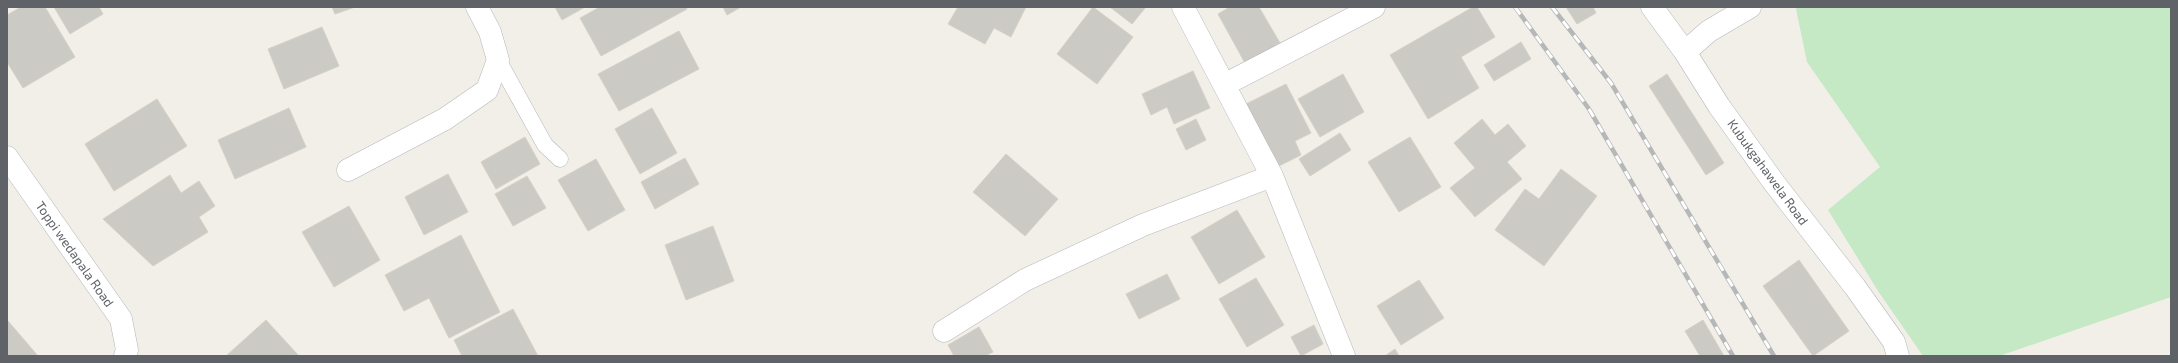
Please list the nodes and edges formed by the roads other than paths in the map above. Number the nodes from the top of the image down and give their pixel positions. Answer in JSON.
{"nodes":[{"id":1,"x":477,"y":7,"type":"edge"},
{"id":2,"x":1183,"y":7,"type":"edge"},
{"id":3,"x":1374,"y":7,"type":"edge"},
{"id":4,"x":1652,"y":7,"type":"edge"},
{"id":5,"x":1750,"y":7,"type":"edge"},
{"id":6,"x":1685,"y":52,"type":"junction"},
{"id":7,"x":498,"y":60,"type":"junction"},
{"id":8,"x":1224,"y":85,"type":"junction"},
{"id":9,"x":7,"y":157,"type":"edge"},
{"id":10,"x":560,"y":159,"type":"dead end"},
{"id":11,"x":348,"y":170,"type":"dead end"},
{"id":12,"x":1272,"y":176,"type":"junction"},
{"id":13,"x":944,"y":331,"type":"dead end"},
{"id":14,"x":125,"y":356,"type":"edge"},
{"id":15,"x":1344,"y":356,"type":"edge"},
{"id":16,"x":1898,"y":356,"type":"edge"}],
"edges":[{"from":1,"to":7,"type":"street"},
{"from":2,"to":8,"type":"street"},
{"from":3,"to":8,"type":"street"},
{"from":4,"to":6,"type":"street","name":"Kubukgahawela Road"},
{"from":5,"to":6,"type":"street"},
{"from":6,"to":16,"type":"street","name":"Kubukgahawela Road"},
{"from":7,"to":10,"type":"lane"},
{"from":7,"to":11,"type":"street"},
{"from":8,"to":12,"type":"street"},
{"from":9,"to":14,"type":"street","name":"Toppi wedapala Road"},
{"from":12,"to":13,"type":"street"},
{"from":12,"to":15,"type":"street"}]}
